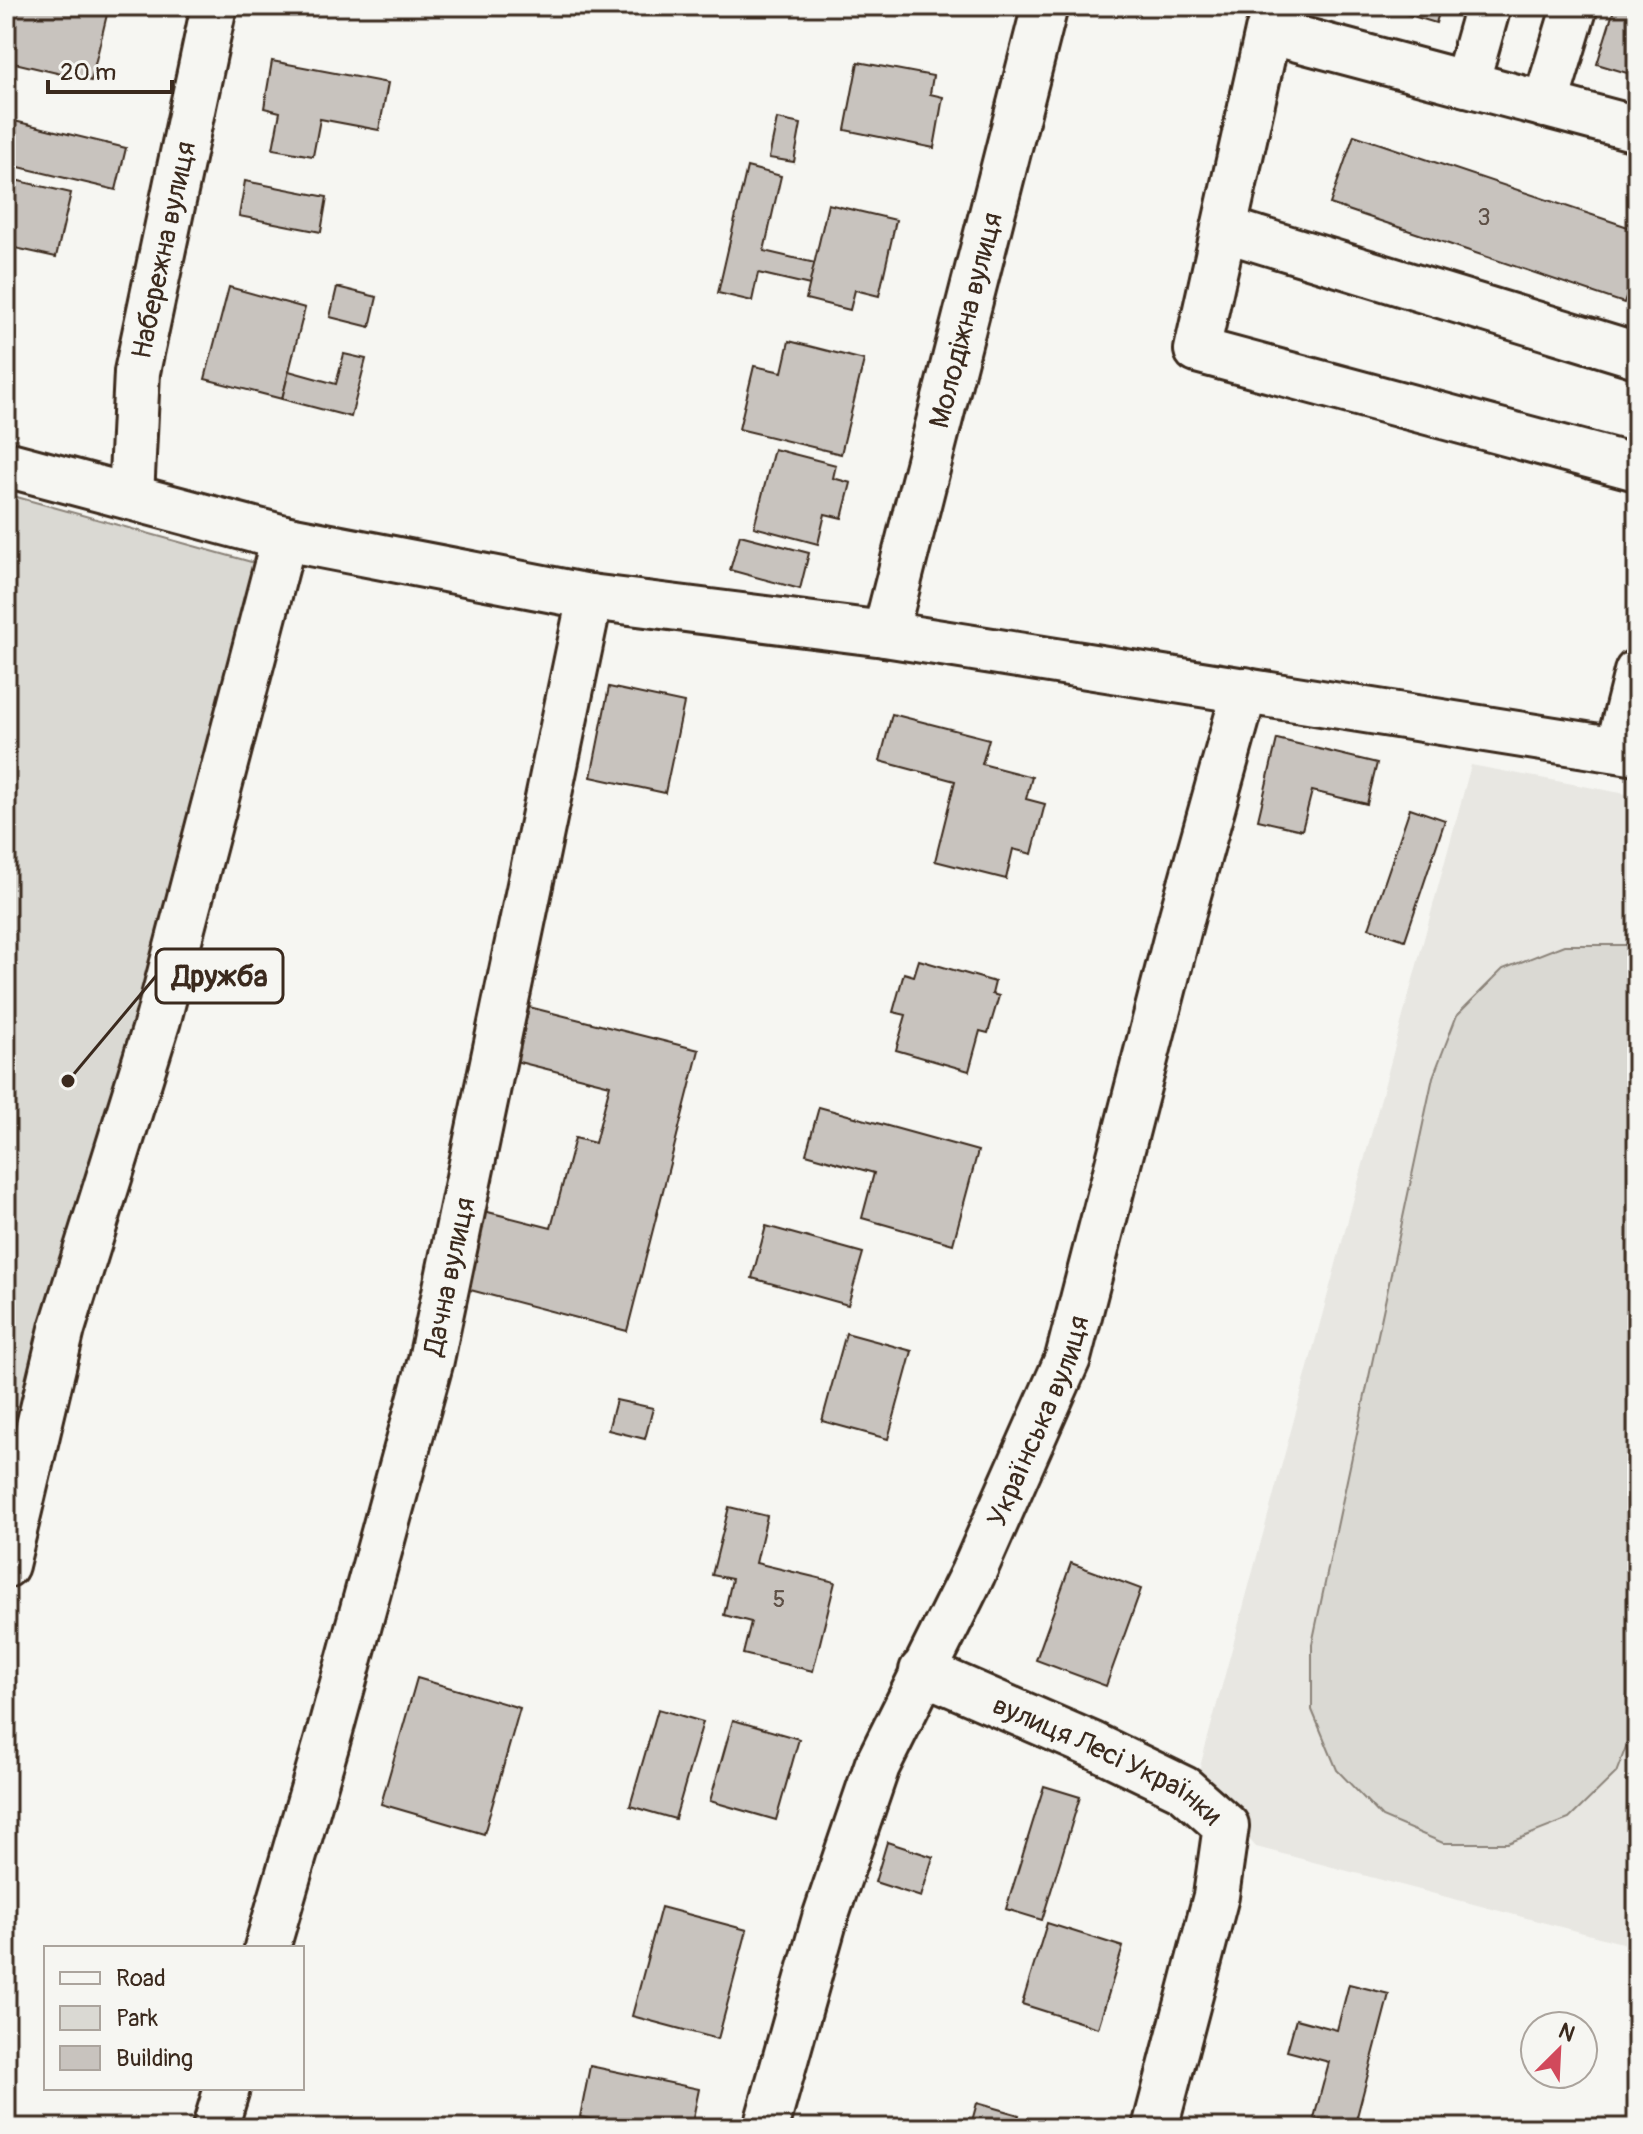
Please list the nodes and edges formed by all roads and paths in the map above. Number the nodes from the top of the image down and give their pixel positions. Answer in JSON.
{"nodes":[{"id":1,"x":214,"y":6,"type":"edge"},
{"id":2,"x":1045,"y":6,"type":"edge"},
{"id":3,"x":1488,"y":6,"type":"edge"},
{"id":4,"x":1575,"y":6,"type":"edge"},
{"id":5,"x":1466,"y":84,"type":"junction"},
{"id":6,"x":1545,"y":105,"type":"junction"},
{"id":7,"x":1637,"y":129,"type":"edge"},
{"id":8,"x":1224,"y":229,"type":"junction"},
{"id":9,"x":1637,"y":355,"type":"edge"},
{"id":10,"x":6,"y":464,"type":"edge"},
{"id":11,"x":1637,"y":468,"type":"edge"},
{"id":12,"x":131,"y":497,"type":"junction"},
{"id":13,"x":284,"y":538,"type":"junction"},
{"id":14,"x":590,"y":597,"type":"junction"},
{"id":15,"x":885,"y":634,"type":"junction"},
{"id":16,"x":1637,"y":672,"type":"edge"},
{"id":17,"x":1245,"y":690,"type":"junction"},
{"id":18,"x":1627,"y":751,"type":"edge"},
{"id":19,"x":6,"y":1565,"type":"edge"},
{"id":20,"x":922,"y":1671,"type":"junction"},
{"id":21,"x":268,"y":1946,"type":"edge"},
{"id":22,"x":226,"y":2090,"type":"edge"},
{"id":23,"x":215,"y":2128,"type":"edge"},
{"id":24,"x":766,"y":2128,"type":"edge"},
{"id":25,"x":1155,"y":2128,"type":"edge"}],
"edges":[{"from":1,"to":12,"type":"street","name":"Набережна вулиця"},
{"from":2,"to":15,"type":"street","name":"Молодіжна вулиця"},
{"from":3,"to":5,"type":"street"},
{"from":4,"to":6,"type":"street"},
{"from":5,"to":6,"type":"street"},
{"from":5,"to":8,"type":"street"},
{"from":6,"to":7,"type":"street"},
{"from":8,"to":9,"type":"street"},
{"from":8,"to":11,"type":"street"},
{"from":10,"to":12,"type":"street"},
{"from":12,"to":13,"type":"street"},
{"from":13,"to":14,"type":"street"},
{"from":13,"to":19,"type":"street"},
{"from":14,"to":15,"type":"street"},
{"from":14,"to":21,"type":"street","name":"Дачна вулиця"},
{"from":15,"to":17,"type":"street"},
{"from":16,"to":18,"type":"street"},
{"from":17,"to":18,"type":"street"},
{"from":17,"to":20,"type":"street","name":"Українська вулиця"},
{"from":20,"to":24,"type":"street","name":"Українська вулиця"},
{"from":20,"to":25,"type":"street","name":"вулиця Лесі Українки"},
{"from":22,"to":23,"type":"street"}]}
